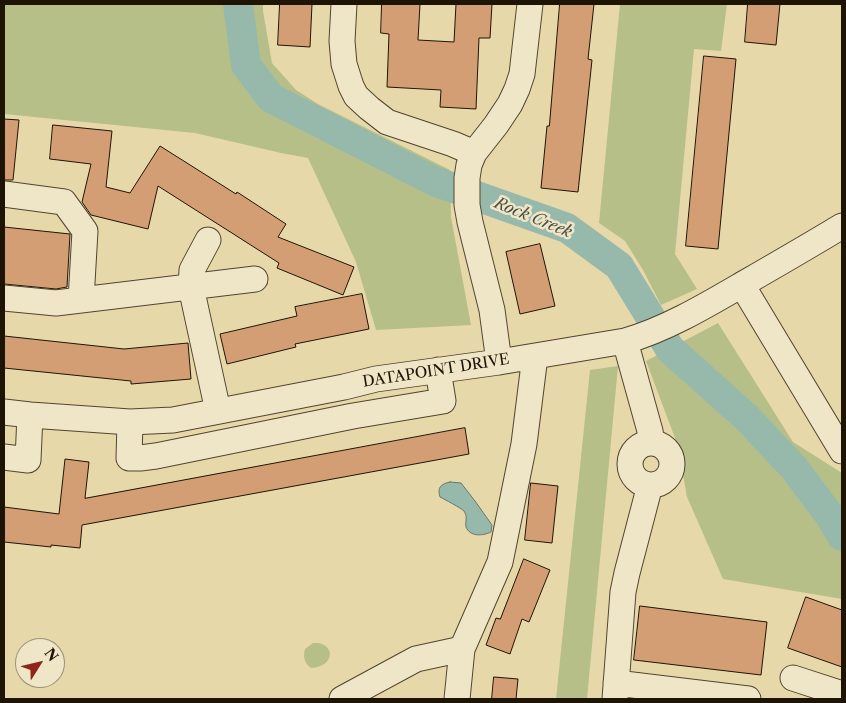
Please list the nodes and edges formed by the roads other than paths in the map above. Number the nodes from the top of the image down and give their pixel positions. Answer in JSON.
{"nodes":[{"id":1,"x":344,"y":4,"type":"edge"},
{"id":2,"x":530,"y":4,"type":"edge"},
{"id":3,"x":474,"y":153,"type":"junction"},
{"id":4,"x":4,"y":194,"type":"edge"},
{"id":5,"x":842,"y":226,"type":"edge"},
{"id":6,"x":208,"y":240,"type":"dead end"},
{"id":7,"x":255,"y":279,"type":"dead end"},
{"id":8,"x":742,"y":285,"type":"junction"},
{"id":9,"x":191,"y":286,"type":"junction"},
{"id":10,"x":4,"y":298,"type":"edge"},
{"id":11,"x":81,"y":300,"type":"junction"},
{"id":12,"x":631,"y":339,"type":"junction"},
{"id":13,"x":535,"y":356,"type":"junction"},
{"id":14,"x":499,"y":362,"type":"junction"},
{"id":15,"x":438,"y":370,"type":"junction"},
{"id":16,"x":344,"y":387,"type":"junction"},
{"id":17,"x":218,"y":411,"type":"junction"},
{"id":18,"x":4,"y":412,"type":"edge"},
{"id":19,"x":30,"y":415,"type":"junction"},
{"id":20,"x":353,"y":416,"type":"junction"},
{"id":21,"x":130,"y":422,"type":"junction"},
{"id":22,"x":842,"y":451,"type":"edge"},
{"id":23,"x":4,"y":457,"type":"edge"},
{"id":24,"x":462,"y":649,"type":"junction"},
{"id":25,"x":793,"y":678,"type":"dead end"},
{"id":26,"x":616,"y":691,"type":"edge"},
{"id":27,"x":826,"y":694,"type":"edge"},
{"id":28,"x":342,"y":699,"type":"edge"},
{"id":29,"x":456,"y":699,"type":"edge"},
{"id":30,"x":748,"y":699,"type":"edge"}],
"edges":[{"from":1,"to":3,"type":"street"},
{"from":2,"to":3,"type":"street"},
{"from":3,"to":14,"type":"street"},
{"from":4,"to":11,"type":"street"},
{"from":5,"to":8,"type":"street","name":"DATAPOINT DRIVE"},
{"from":6,"to":9,"type":"street"},
{"from":7,"to":9,"type":"street"},
{"from":8,"to":12,"type":"street","name":"DATAPOINT DRIVE"},
{"from":8,"to":22,"type":"street"},
{"from":9,"to":11,"type":"street"},
{"from":9,"to":17,"type":"street"},
{"from":10,"to":11,"type":"street"},
{"from":12,"to":13,"type":"street","name":"DATAPOINT DRIVE"},
{"from":12,"to":26,"type":"street"},
{"from":13,"to":14,"type":"street","name":"DATAPOINT DRIVE"},
{"from":13,"to":24,"type":"street"},
{"from":14,"to":15,"type":"street","name":"DATAPOINT DRIVE"},
{"from":15,"to":16,"type":"street","name":"DATAPOINT DRIVE"},
{"from":15,"to":20,"type":"street"},
{"from":16,"to":17,"type":"street","name":"DATAPOINT DRIVE"},
{"from":16,"to":20,"type":"street"},
{"from":17,"to":21,"type":"street","name":"DATAPOINT DRIVE"},
{"from":18,"to":19,"type":"street","name":"DATAPOINT DRIVE"},
{"from":19,"to":21,"type":"street","name":"DATAPOINT DRIVE"},
{"from":19,"to":23,"type":"street"},
{"from":20,"to":21,"type":"street"},
{"from":24,"to":28,"type":"street"},
{"from":24,"to":29,"type":"street"},
{"from":25,"to":27,"type":"street"},
{"from":26,"to":30,"type":"street"}]}
